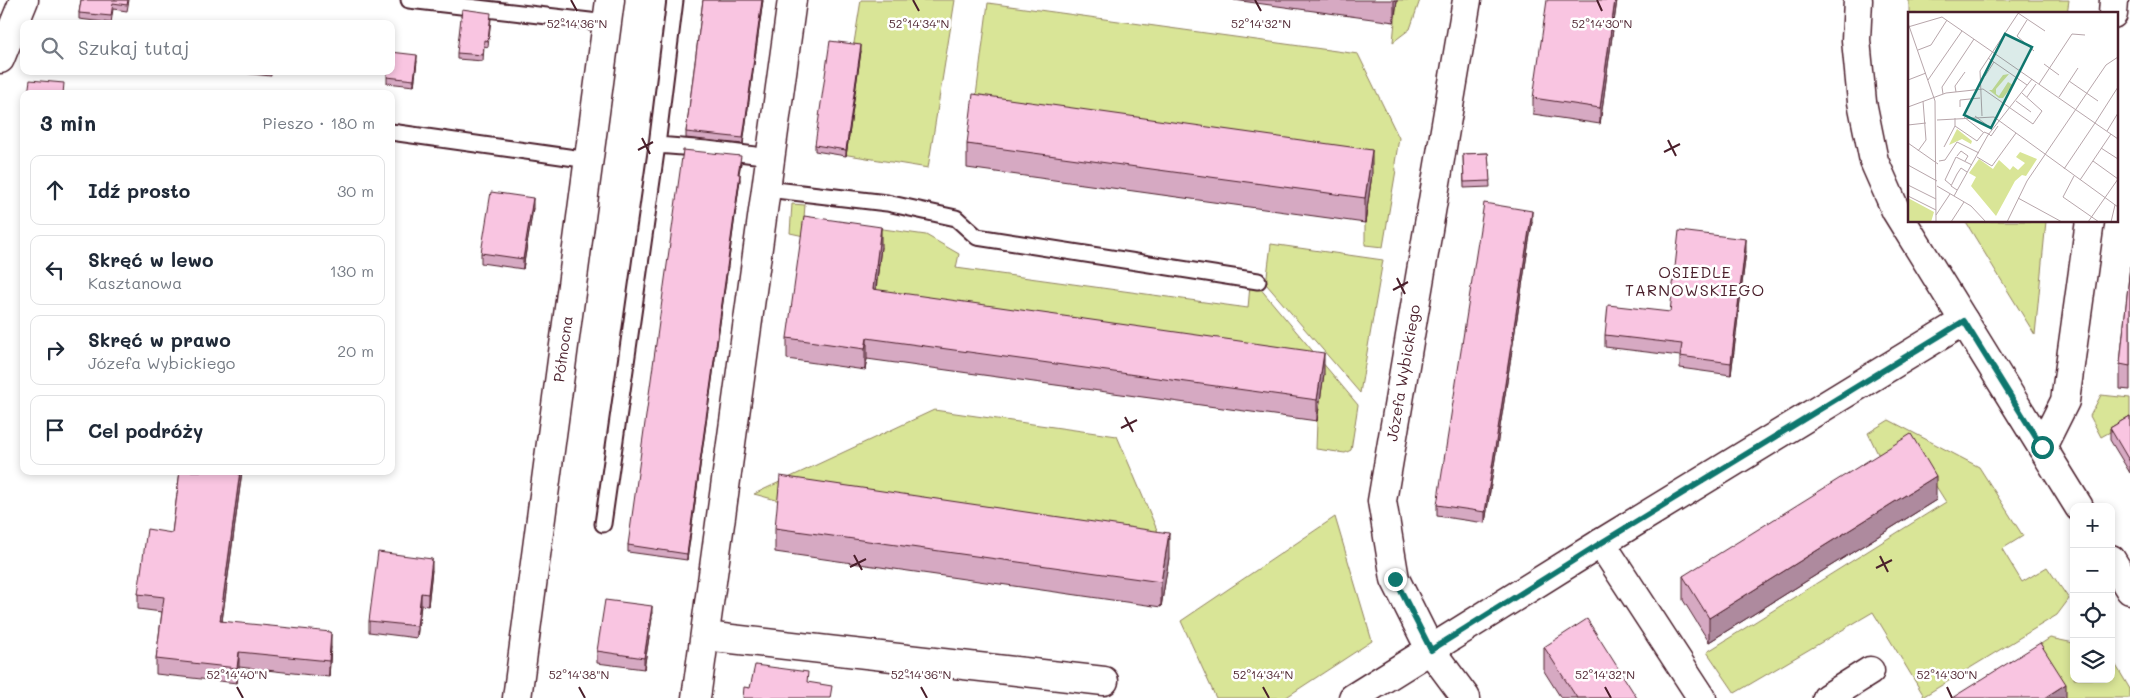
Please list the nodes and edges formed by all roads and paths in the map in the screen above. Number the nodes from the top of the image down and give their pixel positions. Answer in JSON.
{"nodes":[{"id":1,"x":24,"y":0,"type":"edge"},
{"id":2,"x":409,"y":0,"type":"edge"},
{"id":3,"x":675,"y":0,"type":"edge"},
{"id":4,"x":792,"y":0,"type":"edge"},
{"id":5,"x":1467,"y":0,"type":"edge"},
{"id":6,"x":1858,"y":0,"type":"edge"},
{"id":7,"x":609,"y":11,"type":"edge"},
{"id":8,"x":0,"y":60,"type":"edge"},
{"id":9,"x":395,"y":133,"type":"edge"},
{"id":10,"x":657,"y":145,"type":"junction"},
{"id":11,"x":772,"y":157,"type":"junction"},
{"id":12,"x":589,"y":160,"type":"junction"},
{"id":13,"x":767,"y":189,"type":"junction"},
{"id":14,"x":2090,"y":222,"type":"edge"},
{"id":15,"x":1258,"y":281,"type":"dead end"},
{"id":16,"x":1964,"y":321,"type":"junction"},
{"id":17,"x":2042,"y":447,"type":"junction"},
{"id":18,"x":2077,"y":503,"type":"edge"},
{"id":19,"x":603,"y":524,"type":"dead end"},
{"id":20,"x":1601,"y":543,"type":"junction"},
{"id":21,"x":2115,"y":566,"type":"edge"},
{"id":22,"x":2130,"y":590,"type":"edge"},
{"id":23,"x":705,"y":636,"type":"junction"},
{"id":24,"x":1431,"y":650,"type":"junction"},
{"id":25,"x":1870,"y":671,"type":"dead end"},
{"id":26,"x":1104,"y":682,"type":"dead end"},
{"id":27,"x":517,"y":698,"type":"edge"},
{"id":28,"x":696,"y":698,"type":"edge"},
{"id":29,"x":1353,"y":698,"type":"edge"},
{"id":30,"x":1466,"y":698,"type":"edge"},
{"id":31,"x":1702,"y":698,"type":"edge"},
{"id":32,"x":1828,"y":698,"type":"edge"}],
"edges":[{"from":1,"to":8,"type":"street"},
{"from":2,"to":7,"type":"lane"},
{"from":3,"to":10,"type":"lane"},
{"from":4,"to":11,"type":"street"},
{"from":5,"to":24,"type":"street","name":"Józefa Wybickiego"},
{"from":6,"to":16,"type":"street"},
{"from":7,"to":12,"type":"street","name":"Północna"},
{"from":9,"to":12,"type":"lane"},
{"from":10,"to":11,"type":"lane"},
{"from":10,"to":19,"type":"lane"},
{"from":11,"to":13,"type":"street"},
{"from":12,"to":27,"type":"street","name":"Północna"},
{"from":13,"to":15,"type":"lane"},
{"from":13,"to":23,"type":"street"},
{"from":14,"to":17,"type":"street"},
{"from":16,"to":17,"type":"street"},
{"from":16,"to":20,"type":"street"},
{"from":17,"to":18,"type":"street"},
{"from":20,"to":24,"type":"street"},
{"from":20,"to":31,"type":"street"},
{"from":21,"to":22,"type":"street"},
{"from":23,"to":26,"type":"street"},
{"from":23,"to":28,"type":"street"},
{"from":24,"to":29,"type":"street"},
{"from":24,"to":30,"type":"street","name":"Józefa Wybickiego"},
{"from":25,"to":32,"type":"street"}]}
